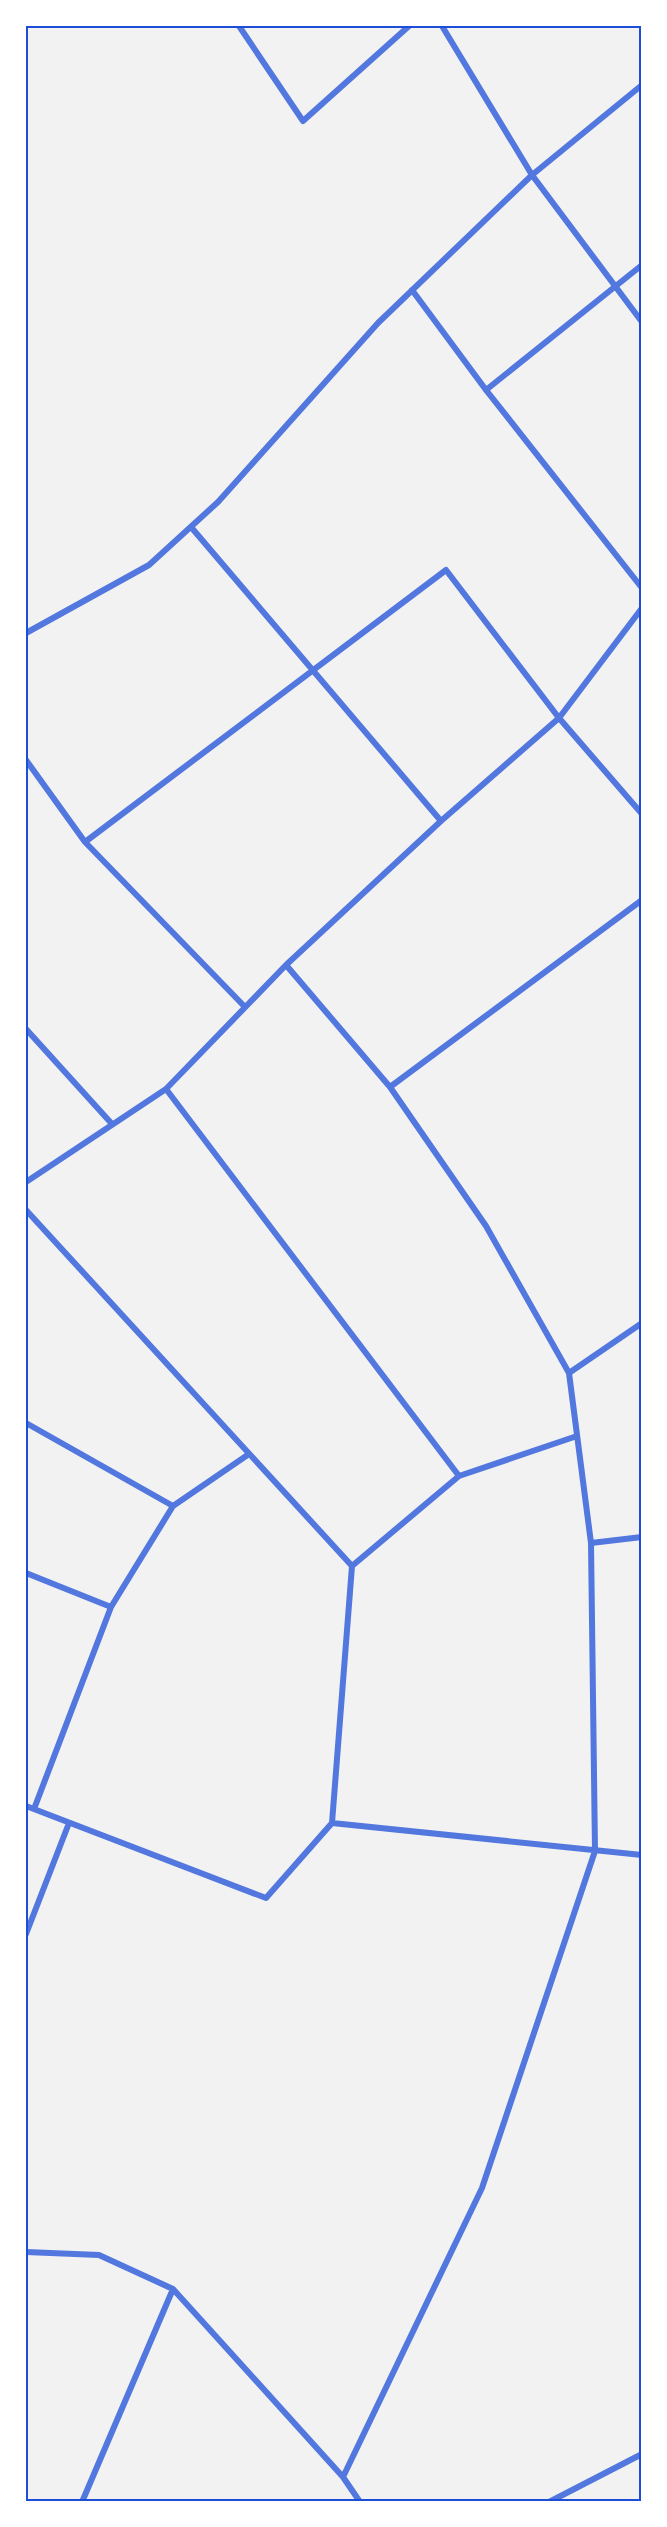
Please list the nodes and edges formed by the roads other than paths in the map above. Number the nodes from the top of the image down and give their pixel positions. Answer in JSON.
{"nodes":[{"id":1,"x":239,"y":26,"type":"edge"},
{"id":2,"x":409,"y":26,"type":"edge"},
{"id":3,"x":442,"y":26,"type":"edge"},
{"id":4,"x":642,"y":85,"type":"edge"},
{"id":5,"x":532,"y":175,"type":"junction"},
{"id":6,"x":642,"y":265,"type":"edge"},
{"id":7,"x":616,"y":285,"type":"junction"},
{"id":8,"x":412,"y":290,"type":"junction"},
{"id":9,"x":642,"y":322,"type":"edge"},
{"id":10,"x":486,"y":390,"type":"junction"},
{"id":11,"x":191,"y":527,"type":"junction"},
{"id":12,"x":642,"y":588,"type":"edge"},
{"id":13,"x":642,"y":608,"type":"edge"},
{"id":14,"x":26,"y":633,"type":"edge"},
{"id":15,"x":313,"y":669,"type":"junction"},
{"id":16,"x":559,"y":718,"type":"junction"},
{"id":17,"x":26,"y":760,"type":"edge"},
{"id":18,"x":642,"y":814,"type":"edge"},
{"id":19,"x":441,"y":820,"type":"junction"},
{"id":20,"x":85,"y":842,"type":"junction"},
{"id":21,"x":642,"y":900,"type":"edge"},
{"id":22,"x":286,"y":965,"type":"junction"},
{"id":23,"x":245,"y":1007,"type":"junction"},
{"id":24,"x":26,"y":1029,"type":"edge"},
{"id":25,"x":390,"y":1087,"type":"junction"},
{"id":26,"x":166,"y":1089,"type":"junction"},
{"id":27,"x":112,"y":1124,"type":"junction"},
{"id":28,"x":26,"y":1182,"type":"edge"},
{"id":29,"x":26,"y":1210,"type":"edge"},
{"id":30,"x":642,"y":1323,"type":"edge"},
{"id":31,"x":569,"y":1373,"type":"junction"},
{"id":32,"x":26,"y":1423,"type":"edge"},
{"id":33,"x":577,"y":1436,"type":"junction"},
{"id":34,"x":249,"y":1454,"type":"junction"},
{"id":35,"x":459,"y":1476,"type":"junction"},
{"id":36,"x":173,"y":1506,"type":"junction"},
{"id":37,"x":642,"y":1537,"type":"edge"},
{"id":38,"x":591,"y":1543,"type":"junction"},
{"id":39,"x":352,"y":1566,"type":"junction"},
{"id":40,"x":26,"y":1573,"type":"edge"},
{"id":41,"x":111,"y":1607,"type":"junction"},
{"id":42,"x":26,"y":1806,"type":"edge"},
{"id":43,"x":34,"y":1809,"type":"junction"},
{"id":44,"x":69,"y":1823,"type":"junction"},
{"id":45,"x":332,"y":1823,"type":"junction"},
{"id":46,"x":595,"y":1851,"type":"junction"},
{"id":47,"x":642,"y":1855,"type":"edge"},
{"id":48,"x":26,"y":1934,"type":"edge"},
{"id":49,"x":26,"y":2252,"type":"edge"},
{"id":50,"x":173,"y":2289,"type":"junction"},
{"id":51,"x":642,"y":2454,"type":"edge"},
{"id":52,"x":343,"y":2477,"type":"junction"},
{"id":53,"x":82,"y":2502,"type":"edge"},
{"id":54,"x":360,"y":2502,"type":"edge"},
{"id":55,"x":549,"y":2502,"type":"edge"}],
"edges":[{"from":1,"to":2,"type":"street"},
{"from":3,"to":5,"type":"street"},
{"from":4,"to":5,"type":"street"},
{"from":5,"to":7,"type":"street"},
{"from":5,"to":8,"type":"street"},
{"from":6,"to":7,"type":"street"},
{"from":7,"to":9,"type":"street"},
{"from":7,"to":10,"type":"street"},
{"from":8,"to":10,"type":"street"},
{"from":8,"to":11,"type":"street"},
{"from":10,"to":12,"type":"street"},
{"from":11,"to":14,"type":"street"},
{"from":11,"to":15,"type":"street"},
{"from":13,"to":16,"type":"street"},
{"from":15,"to":16,"type":"street"},
{"from":15,"to":19,"type":"street"},
{"from":15,"to":20,"type":"street"},
{"from":16,"to":18,"type":"street"},
{"from":16,"to":19,"type":"street"},
{"from":17,"to":20,"type":"street"},
{"from":19,"to":22,"type":"street"},
{"from":20,"to":23,"type":"street"},
{"from":21,"to":25,"type":"street"},
{"from":22,"to":23,"type":"street"},
{"from":22,"to":25,"type":"street"},
{"from":23,"to":26,"type":"street"},
{"from":24,"to":27,"type":"street"},
{"from":25,"to":31,"type":"street"},
{"from":26,"to":27,"type":"street"},
{"from":26,"to":35,"type":"street"},
{"from":27,"to":28,"type":"street"},
{"from":29,"to":34,"type":"street"},
{"from":30,"to":31,"type":"street"},
{"from":31,"to":33,"type":"street"},
{"from":32,"to":36,"type":"street"},
{"from":33,"to":35,"type":"street"},
{"from":33,"to":38,"type":"street"},
{"from":34,"to":36,"type":"street"},
{"from":34,"to":39,"type":"street"},
{"from":35,"to":39,"type":"street"},
{"from":36,"to":41,"type":"street"},
{"from":37,"to":38,"type":"street"},
{"from":38,"to":46,"type":"street"},
{"from":39,"to":45,"type":"street"},
{"from":40,"to":41,"type":"street"},
{"from":41,"to":43,"type":"street"},
{"from":42,"to":43,"type":"street"},
{"from":43,"to":44,"type":"street"},
{"from":44,"to":45,"type":"street"},
{"from":44,"to":48,"type":"street"},
{"from":45,"to":46,"type":"street"},
{"from":46,"to":47,"type":"street"},
{"from":46,"to":52,"type":"street"},
{"from":49,"to":50,"type":"street"},
{"from":50,"to":52,"type":"street"},
{"from":50,"to":53,"type":"street"},
{"from":51,"to":55,"type":"street"},
{"from":52,"to":54,"type":"street"}]}
